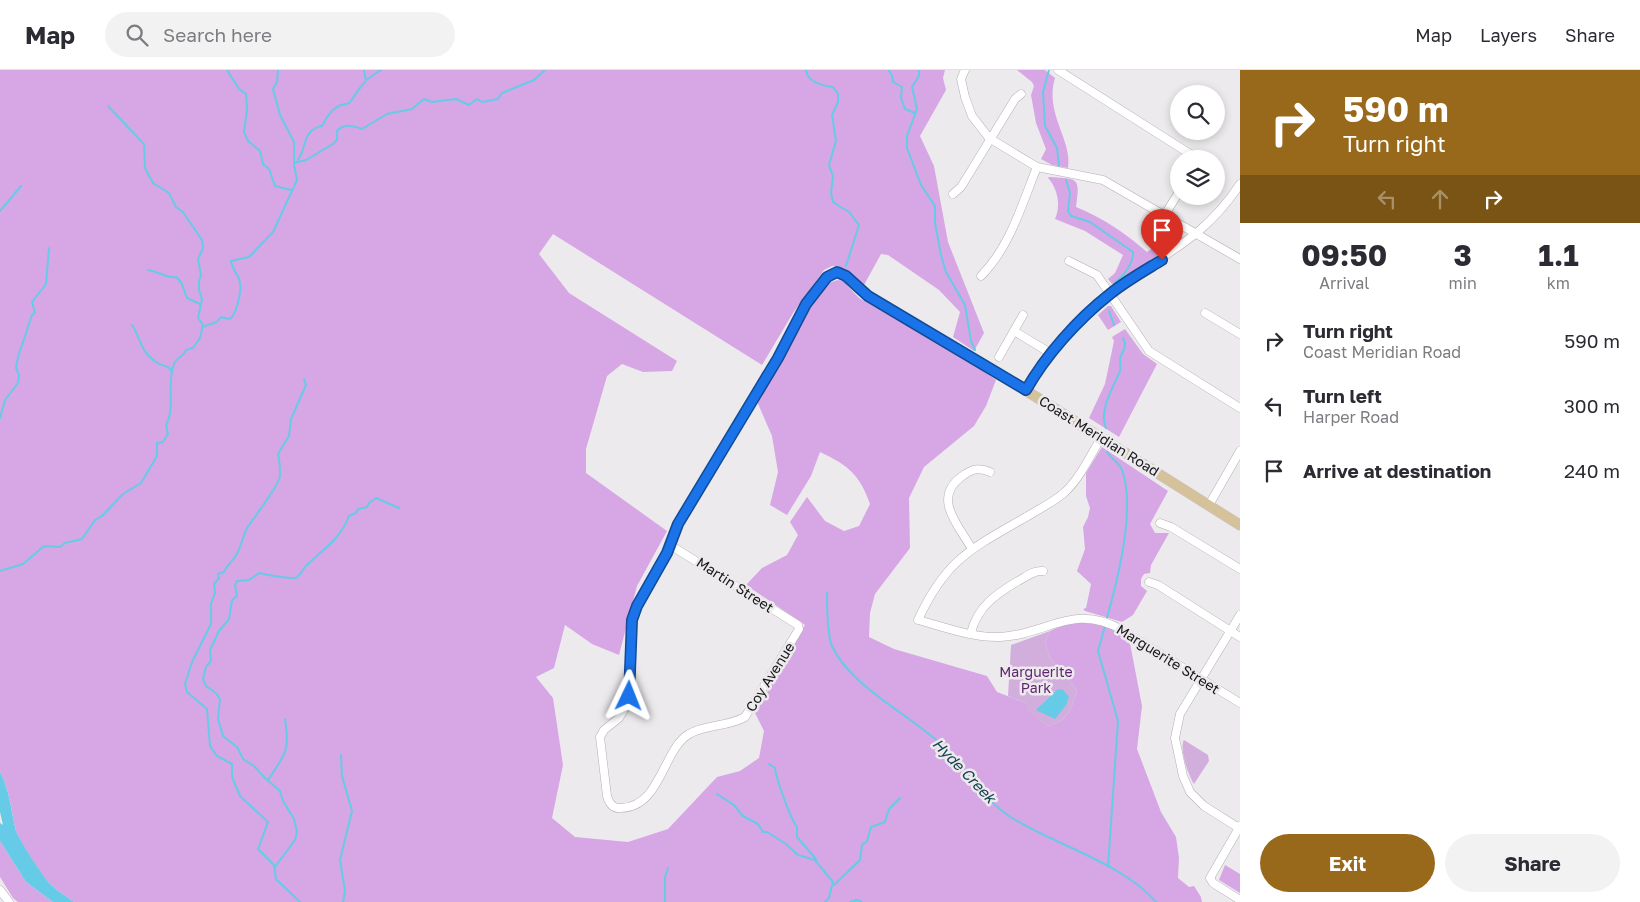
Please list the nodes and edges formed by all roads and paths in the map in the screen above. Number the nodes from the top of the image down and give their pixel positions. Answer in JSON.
{"nodes":[{"id":1,"x":965,"y":70,"type":"edge"},
{"id":2,"x":1058,"y":70,"type":"edge"},
{"id":3,"x":1021,"y":94,"type":"dead end"},
{"id":4,"x":989,"y":138,"type":"junction"},
{"id":5,"x":1184,"y":150,"type":"edge"},
{"id":6,"x":1037,"y":167,"type":"junction"},
{"id":7,"x":1240,"y":184,"type":"edge"},
{"id":8,"x":953,"y":194,"type":"dead end"},
{"id":9,"x":1171,"y":205,"type":"edge"},
{"id":10,"x":1164,"y":216,"type":"junction"},
{"id":11,"x":1198,"y":234,"type":"junction"},
{"id":12,"x":1240,"y":259,"type":"edge"},
{"id":13,"x":1069,"y":261,"type":"dead end"},
{"id":14,"x":981,"y":276,"type":"dead end"},
{"id":15,"x":1111,"y":293,"type":"junction"},
{"id":16,"x":1205,"y":313,"type":"dead end"},
{"id":17,"x":1024,"y":315,"type":"dead end"},
{"id":18,"x":1014,"y":331,"type":"junction"},
{"id":19,"x":1240,"y":334,"type":"edge"},
{"id":20,"x":1052,"y":354,"type":"junction"},
{"id":21,"x":999,"y":358,"type":"dead end"},
{"id":22,"x":1026,"y":390,"type":"junction"},
{"id":23,"x":1240,"y":408,"type":"edge"},
{"id":24,"x":1101,"y":438,"type":"junction"},
{"id":25,"x":1240,"y":451,"type":"edge"},
{"id":26,"x":990,"y":472,"type":"dead end"},
{"id":27,"x":1209,"y":505,"type":"junction"},
{"id":28,"x":1160,"y":524,"type":"dead end"},
{"id":29,"x":1240,"y":525,"type":"edge"},
{"id":30,"x":670,"y":545,"type":"junction"},
{"id":31,"x":972,"y":548,"type":"junction"},
{"id":32,"x":1240,"y":570,"type":"edge"},
{"id":33,"x":1043,"y":571,"type":"dead end"},
{"id":34,"x":1149,"y":582,"type":"dead end"},
{"id":35,"x":1240,"y":615,"type":"edge"},
{"id":36,"x":799,"y":627,"type":"joint"},
{"id":37,"x":1230,"y":630,"type":"junction"},
{"id":38,"x":971,"y":633,"type":"junction"},
{"id":39,"x":1240,"y":636,"type":"edge"},
{"id":40,"x":1201,"y":679,"type":"junction"},
{"id":41,"x":1240,"y":703,"type":"edge"},
{"id":42,"x":1239,"y":827,"type":"edge"},
{"id":43,"x":0,"y":890,"type":"edge"},
{"id":44,"x":1240,"y":900,"type":"edge"},
{"id":45,"x":9,"y":902,"type":"edge"}],
"edges":[{"from":1,"to":4,"type":"street"},
{"from":2,"to":5,"type":"street"},
{"from":3,"to":4,"type":"street"},
{"from":4,"to":6,"type":"street"},
{"from":4,"to":8,"type":"street"},
{"from":6,"to":10,"type":"street"},
{"from":6,"to":14,"type":"street"},
{"from":7,"to":11,"type":"street"},
{"from":9,"to":10,"type":"street"},
{"from":10,"to":11,"type":"street"},
{"from":11,"to":12,"type":"street"},
{"from":11,"to":15,"type":"street"},
{"from":13,"to":15,"type":"street"},
{"from":15,"to":20,"type":"street"},
{"from":15,"to":23,"type":"street"},
{"from":16,"to":19,"type":"street"},
{"from":17,"to":18,"type":"street"},
{"from":18,"to":20,"type":"street"},
{"from":18,"to":21,"type":"street"},
{"from":20,"to":22,"type":"street"},
{"from":22,"to":24,"type":"main road","name":"Coast Meridian Road"},
{"from":22,"to":30,"type":"street","name":"Coast Meridian Road"},
{"from":24,"to":27,"type":"main road","name":"Coast Meridian Road"},
{"from":24,"to":31,"type":"street"},
{"from":25,"to":27,"type":"street"},
{"from":26,"to":31,"type":"street"},
{"from":27,"to":29,"type":"main road","name":"Coast Meridian Road"},
{"from":28,"to":32,"type":"street"},
{"from":30,"to":36,"type":"street","name":"Martin Street"},
{"from":30,"to":36,"type":"street","name":"Coy Avenue"},
{"from":31,"to":38,"type":"street","name":"Marguerite Street"},
{"from":33,"to":38,"type":"street"},
{"from":34,"to":37,"type":"street"},
{"from":35,"to":37,"type":"street"},
{"from":37,"to":39,"type":"street"},
{"from":37,"to":40,"type":"street"},
{"from":38,"to":40,"type":"street","name":"Marguerite Street"},
{"from":40,"to":41,"type":"street","name":"Marguerite Street"},
{"from":40,"to":42,"type":"street"},
{"from":42,"to":44,"type":"street"},
{"from":43,"to":45,"type":"street"}]}
